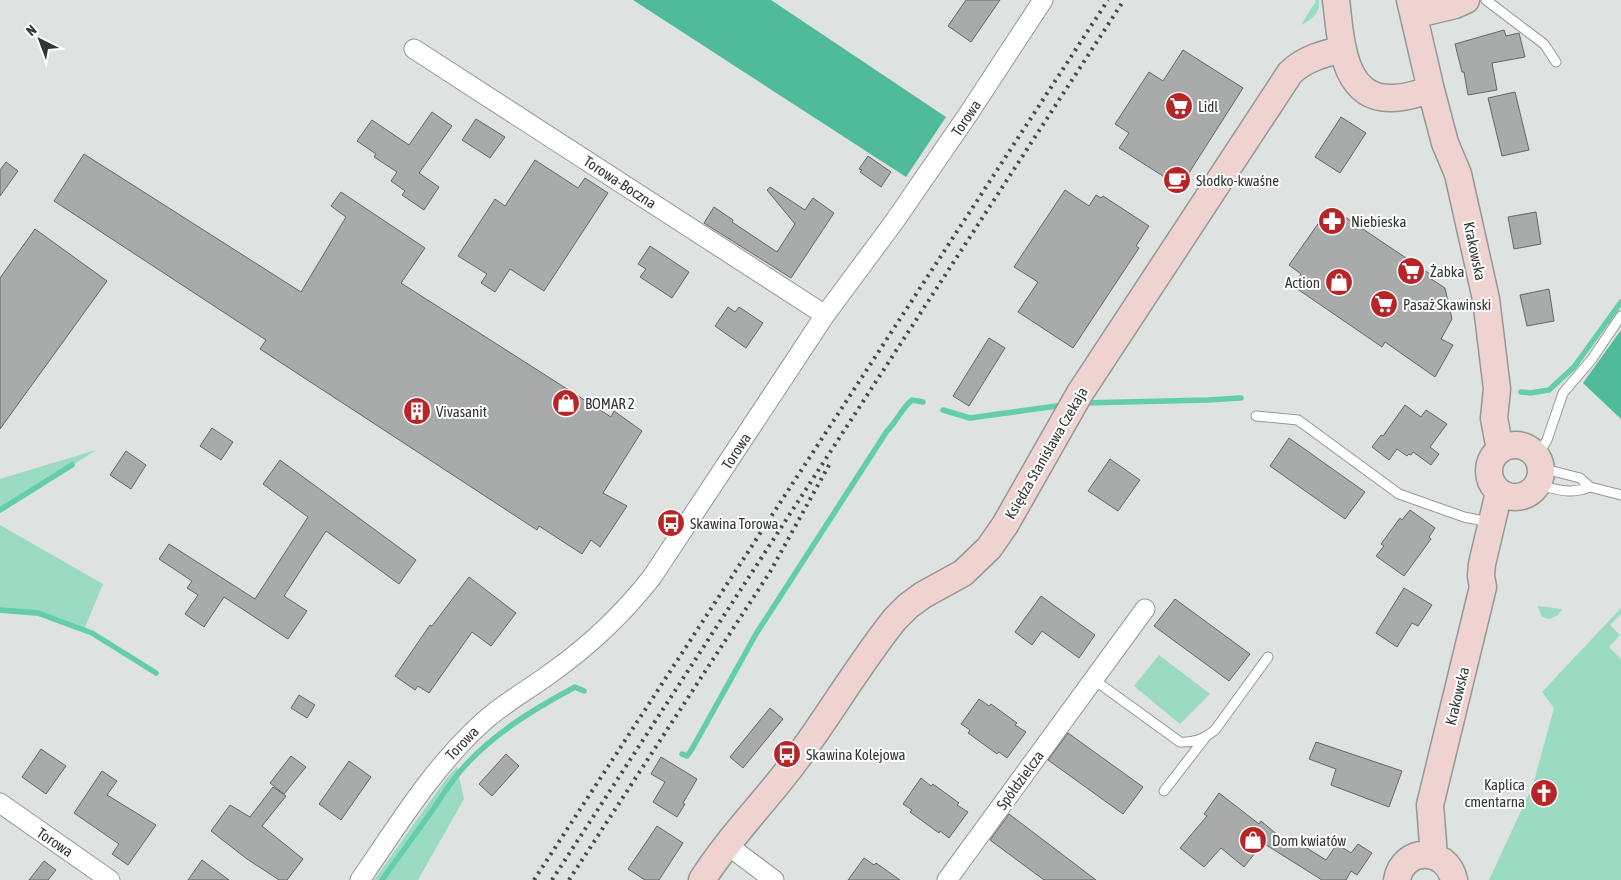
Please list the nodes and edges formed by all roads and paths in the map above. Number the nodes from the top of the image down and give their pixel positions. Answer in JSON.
{"nodes":[{"id":1,"x":1043,"y":0,"type":"edge"},
{"id":2,"x":1336,"y":0,"type":"edge"},
{"id":3,"x":1466,"y":0,"type":"edge"},
{"id":4,"x":1486,"y":0,"type":"edge"},
{"id":5,"x":1420,"y":4,"type":"edge"},
{"id":6,"x":414,"y":49,"type":"dead end"},
{"id":7,"x":1343,"y":49,"type":"junction"},
{"id":8,"x":1556,"y":62,"type":"dead end"},
{"id":9,"x":1431,"y":90,"type":"junction"},
{"id":10,"x":1458,"y":174,"type":"junction"},
{"id":11,"x":826,"y":315,"type":"junction"},
{"id":12,"x":1621,"y":316,"type":"edge"},
{"id":13,"x":1256,"y":416,"type":"dead end"},
{"id":14,"x":1521,"y":470,"type":"junction"},
{"id":15,"x":1590,"y":487,"type":"junction"},
{"id":16,"x":1621,"y":495,"type":"edge"},
{"id":17,"x":1492,"y":523,"type":"junction"},
{"id":18,"x":1483,"y":587,"type":"junction"},
{"id":19,"x":1145,"y":609,"type":"dead end"},
{"id":20,"x":1268,"y":657,"type":"dead end"},
{"id":21,"x":1093,"y":679,"type":"junction"},
{"id":22,"x":1205,"y":738,"type":"junction"},
{"id":23,"x":1164,"y":791,"type":"dead end"},
{"id":24,"x":0,"y":803,"type":"edge"},
{"id":25,"x":726,"y":844,"type":"junction"},
{"id":26,"x":1423,"y":857,"type":"junction"},
{"id":27,"x":110,"y":880,"type":"edge"},
{"id":28,"x":360,"y":880,"type":"edge"},
{"id":29,"x":702,"y":880,"type":"edge"},
{"id":30,"x":774,"y":880,"type":"edge"},
{"id":31,"x":947,"y":880,"type":"edge"},
{"id":32,"x":1397,"y":880,"type":"edge"},
{"id":33,"x":1454,"y":880,"type":"edge"}],
"edges":[{"from":1,"to":11,"type":"street","name":"Torowa"},
{"from":2,"to":7,"type":"street"},
{"from":3,"to":5,"type":"street"},
{"from":4,"to":8,"type":"lane"},
{"from":5,"to":9,"type":"street","name":"Krakowska"},
{"from":5,"to":10,"type":"street","name":"Krakowska"},
{"from":6,"to":11,"type":"street","name":"Torowa-Boczna"},
{"from":7,"to":9,"type":"street"},
{"from":7,"to":25,"type":"street","name":"Księdza Stanisława Czekaja"},
{"from":9,"to":10,"type":"street","name":"Krakowska"},
{"from":10,"to":14,"type":"street","name":"Krakowska"},
{"from":11,"to":28,"type":"street","name":"Torowa"},
{"from":12,"to":14,"type":"lane"},
{"from":13,"to":17,"type":"lane"},
{"from":14,"to":15,"type":"lane"},
{"from":14,"to":15,"type":"lane"},
{"from":14,"to":17,"type":"street","name":"Krakowska"},
{"from":14,"to":18,"type":"street","name":"Krakowska"},
{"from":15,"to":16,"type":"lane"},
{"from":17,"to":18,"type":"street","name":"Krakowska"},
{"from":18,"to":26,"type":"street","name":"Krakowska"},
{"from":19,"to":21,"type":"street","name":"Spółdzielcza"},
{"from":20,"to":22,"type":"lane"},
{"from":21,"to":22,"type":"lane"},
{"from":21,"to":31,"type":"street","name":"Spółdzielcza"},
{"from":22,"to":23,"type":"lane"},
{"from":24,"to":27,"type":"street","name":"Torowa"},
{"from":25,"to":29,"type":"street","name":"Księdza Stanisława Czekaja"},
{"from":25,"to":30,"type":"street"},
{"from":26,"to":32,"type":"street"},
{"from":26,"to":33,"type":"street"}]}
